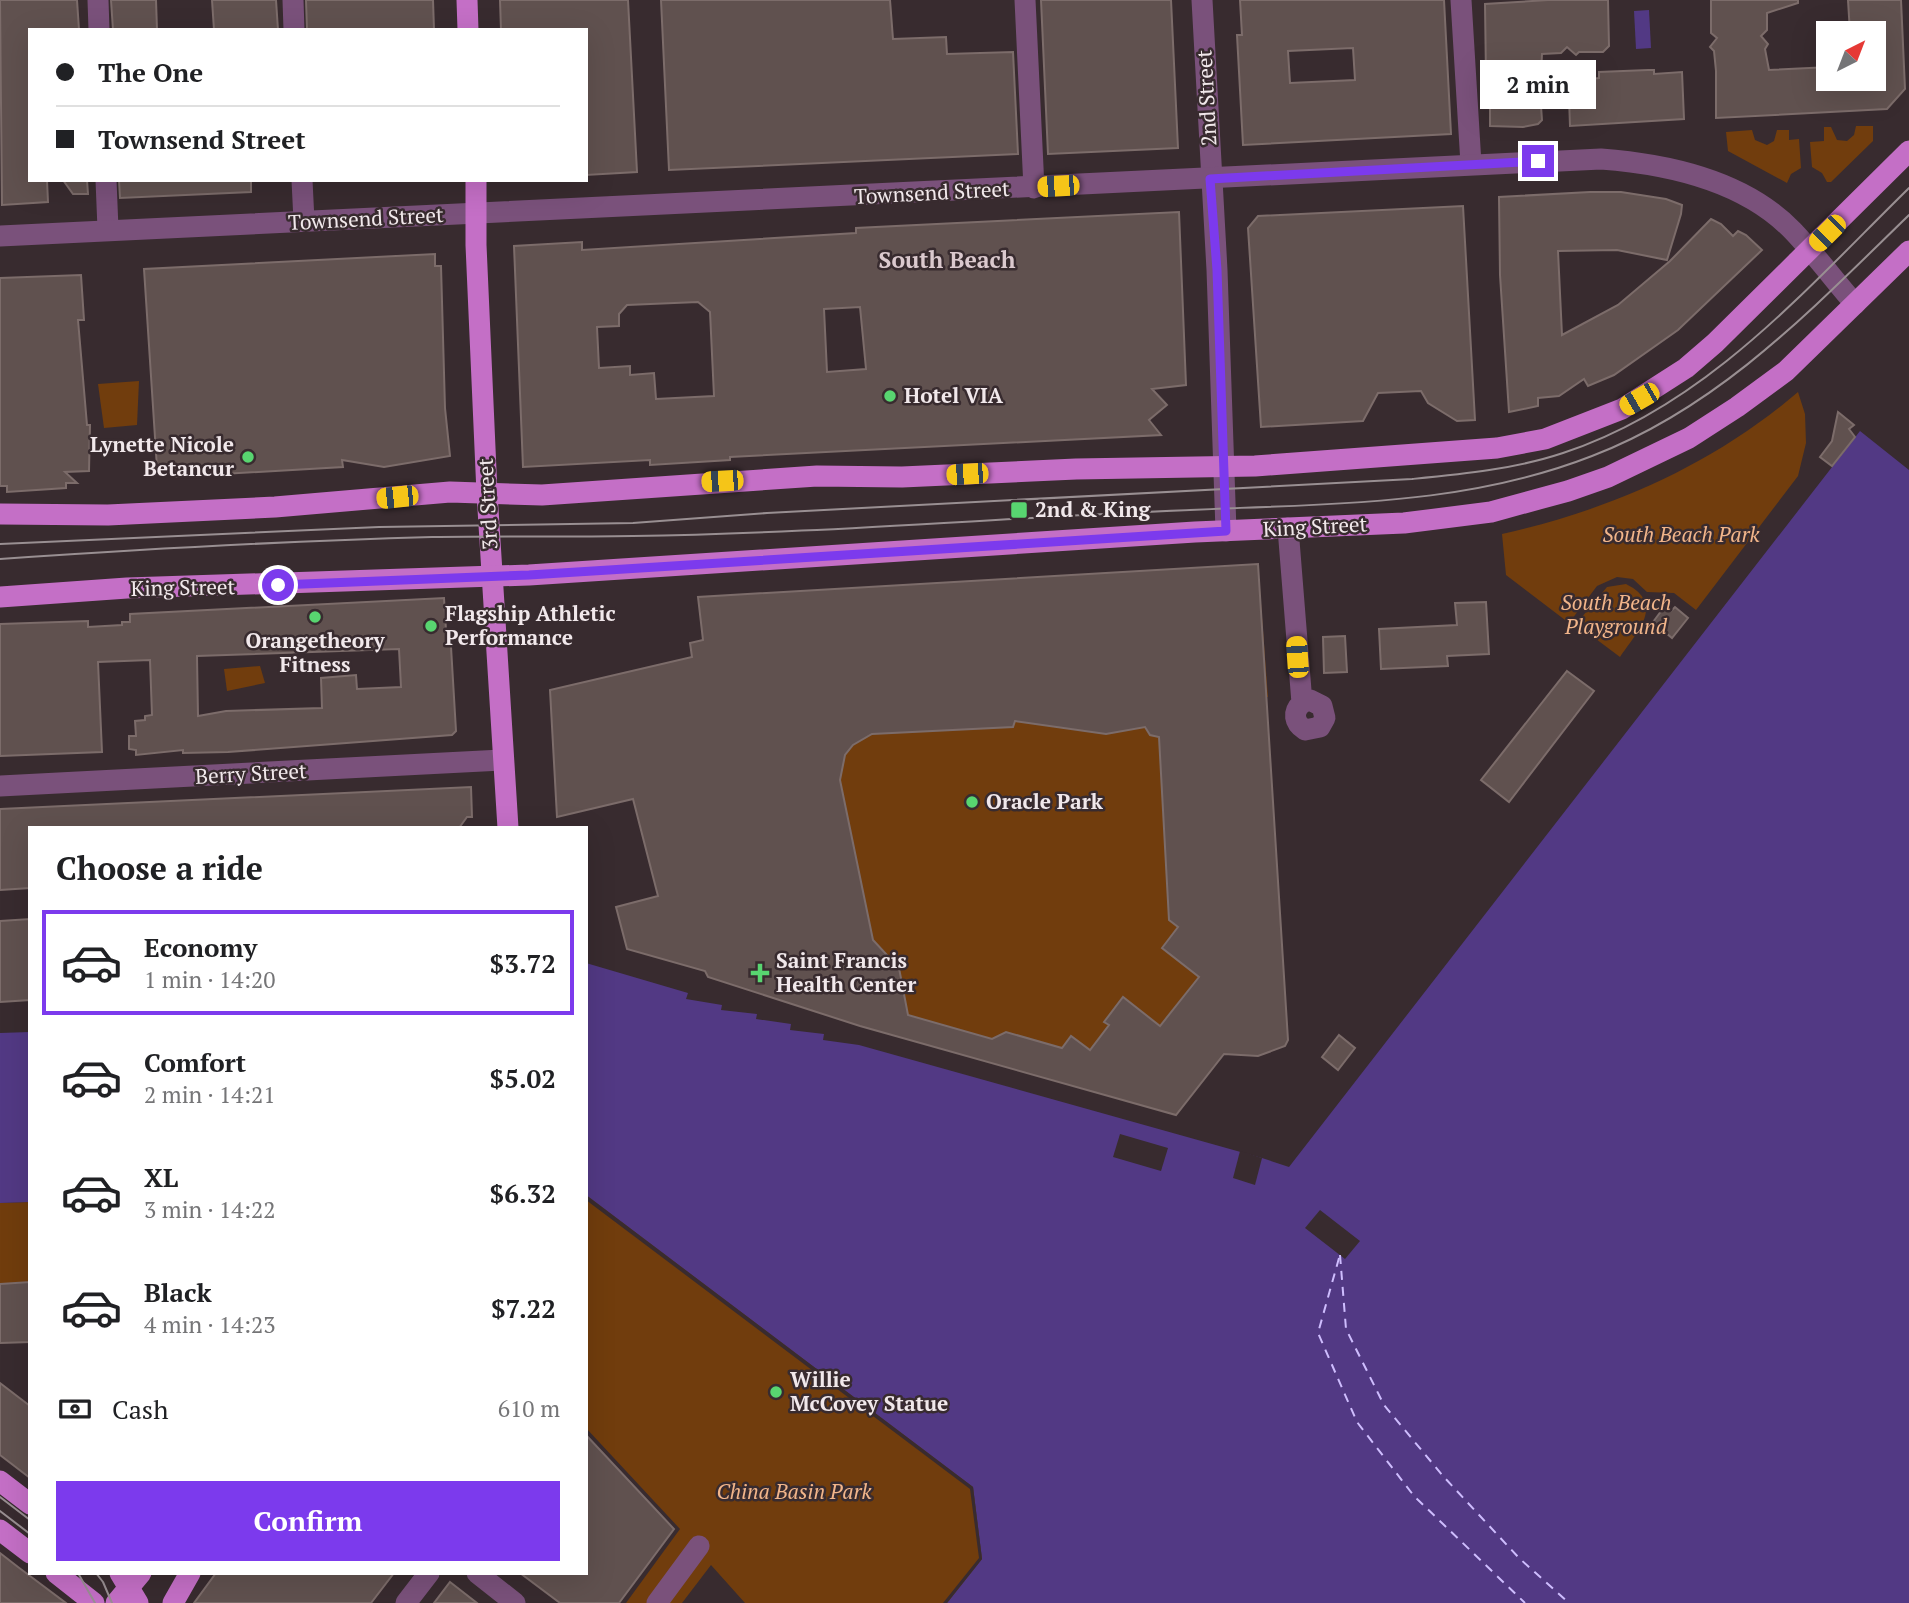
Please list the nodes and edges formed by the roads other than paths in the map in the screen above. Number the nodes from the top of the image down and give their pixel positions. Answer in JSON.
{"nodes":[{"id":1,"x":98,"y":0,"type":"edge"},
{"id":2,"x":293,"y":0,"type":"edge"},
{"id":3,"x":467,"y":0,"type":"edge"},
{"id":4,"x":1025,"y":0,"type":"edge"},
{"id":5,"x":1202,"y":0,"type":"edge"},
{"id":6,"x":1461,"y":0,"type":"edge"},
{"id":7,"x":99,"y":28,"type":"edge"},
{"id":8,"x":294,"y":28,"type":"edge"},
{"id":9,"x":468,"y":28,"type":"edge"},
{"id":10,"x":1909,"y":151,"type":"edge"},
{"id":11,"x":1471,"y":164,"type":"junction"},
{"id":12,"x":1210,"y":179,"type":"junction"},
{"id":13,"x":106,"y":182,"type":"edge"},
{"id":14,"x":302,"y":182,"type":"edge"},
{"id":15,"x":476,"y":182,"type":"edge"},
{"id":16,"x":1034,"y":188,"type":"junction"},
{"id":17,"x":478,"y":213,"type":"junction"},
{"id":18,"x":304,"y":221,"type":"junction"},
{"id":19,"x":108,"y":229,"type":"junction"},
{"id":20,"x":0,"y":236,"type":"edge"},
{"id":21,"x":1809,"y":250,"type":"junction"},
{"id":22,"x":1909,"y":251,"type":"edge"},
{"id":23,"x":1855,"y":304,"type":"junction"},
{"id":24,"x":1224,"y":466,"type":"junction"},
{"id":25,"x":487,"y":493,"type":"junction"},
{"id":26,"x":0,"y":514,"type":"edge"},
{"id":27,"x":1288,"y":528,"type":"junction"},
{"id":28,"x":1226,"y":531,"type":"junction"},
{"id":29,"x":491,"y":577,"type":"junction"},
{"id":30,"x":0,"y":597,"type":"edge"},
{"id":31,"x":1302,"y":703,"type":"dead end"},
{"id":32,"x":502,"y":760,"type":"junction"},
{"id":33,"x":0,"y":786,"type":"edge"},
{"id":34,"x":508,"y":826,"type":"edge"},
{"id":35,"x":0,"y":1481,"type":"edge"},
{"id":36,"x":28,"y":1502,"type":"edge"},
{"id":37,"x":0,"y":1530,"type":"edge"},
{"id":38,"x":698,"y":1546,"type":"dead end"},
{"id":39,"x":28,"y":1551,"type":"edge"},
{"id":40,"x":59,"y":1575,"type":"edge"},
{"id":41,"x":190,"y":1575,"type":"edge"},
{"id":42,"x":427,"y":1575,"type":"edge"},
{"id":43,"x":480,"y":1575,"type":"edge"},
{"id":44,"x":132,"y":1584,"type":"edge"},
{"id":45,"x":94,"y":1603,"type":"edge"},
{"id":46,"x":116,"y":1603,"type":"edge"},
{"id":47,"x":173,"y":1603,"type":"edge"},
{"id":48,"x":406,"y":1603,"type":"edge"},
{"id":49,"x":515,"y":1603,"type":"edge"},
{"id":50,"x":657,"y":1603,"type":"edge"}],
"edges":[{"from":1,"to":7,"type":"street"},
{"from":2,"to":8,"type":"street"},
{"from":3,"to":9,"type":"main road"},
{"from":4,"to":16,"type":"street"},
{"from":5,"to":12,"type":"street","name":"2nd Street"},
{"from":6,"to":11,"type":"street"},
{"from":10,"to":21,"type":"main road"},
{"from":11,"to":12,"type":"street","name":"Townsend Street"},
{"from":11,"to":21,"type":"street","name":"Townsend Street"},
{"from":12,"to":16,"type":"street","name":"Townsend Street"},
{"from":12,"to":24,"type":"street","name":"2nd Street"},
{"from":13,"to":19,"type":"street"},
{"from":14,"to":18,"type":"street"},
{"from":15,"to":17,"type":"main road","name":"3rd Street"},
{"from":16,"to":17,"type":"street","name":"Townsend Street"},
{"from":17,"to":18,"type":"street","name":"Townsend Street"},
{"from":17,"to":25,"type":"main road","name":"3rd Street"},
{"from":18,"to":19,"type":"street","name":"Townsend Street"},
{"from":19,"to":20,"type":"street","name":"Townsend Street"},
{"from":21,"to":23,"type":"street","name":"Townsend Street"},
{"from":21,"to":24,"type":"main road"},
{"from":22,"to":23,"type":"main road","name":"King Street"},
{"from":23,"to":27,"type":"main road","name":"King Street"},
{"from":24,"to":25,"type":"main road"},
{"from":24,"to":28,"type":"street","name":"2nd Street"},
{"from":25,"to":26,"type":"main road"},
{"from":25,"to":29,"type":"main road","name":"3rd Street"},
{"from":27,"to":28,"type":"main road","name":"King Street"},
{"from":27,"to":31,"type":"street"},
{"from":28,"to":29,"type":"main road","name":"King Street"},
{"from":29,"to":30,"type":"main road","name":"King Street"},
{"from":29,"to":32,"type":"main road","name":"3rd Street"},
{"from":32,"to":33,"type":"street","name":"Berry Street"},
{"from":32,"to":34,"type":"main road","name":"3rd Street"},
{"from":35,"to":36,"type":"main road"},
{"from":37,"to":39,"type":"main road"},
{"from":38,"to":50,"type":"street"},
{"from":40,"to":45,"type":"main road"},
{"from":41,"to":47,"type":"main road"},
{"from":42,"to":48,"type":"street"},
{"from":43,"to":49,"type":"street"},
{"from":44,"to":46,"type":"main road"}]}
